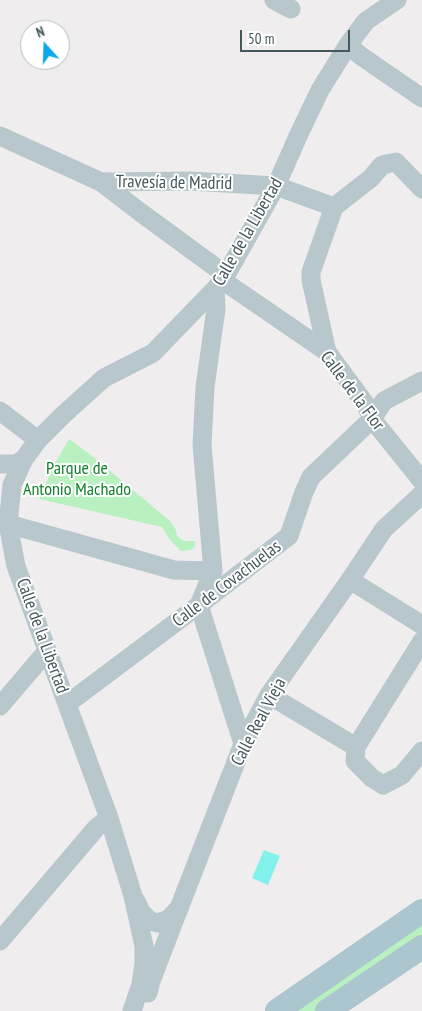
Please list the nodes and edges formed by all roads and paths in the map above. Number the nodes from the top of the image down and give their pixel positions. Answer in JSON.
{"nodes":[{"id":1,"x":274,"y":0,"type":"edge"},
{"id":2,"x":397,"y":0,"type":"edge"},
{"id":3,"x":291,"y":10,"type":"dead end"},
{"id":4,"x":348,"y":45,"type":"junction"},
{"id":5,"x":422,"y":98,"type":"edge"},
{"id":6,"x":0,"y":136,"type":"edge"},
{"id":7,"x":101,"y":182,"type":"junction"},
{"id":8,"x":276,"y":186,"type":"junction"},
{"id":9,"x":422,"y":189,"type":"edge"},
{"id":10,"x":334,"y":208,"type":"junction"},
{"id":11,"x":221,"y":281,"type":"junction"},
{"id":12,"x":327,"y":352,"type":"junction"},
{"id":13,"x":422,"y":381,"type":"edge"},
{"id":14,"x":0,"y":412,"type":"edge"},
{"id":15,"x":372,"y":418,"type":"junction"},
{"id":16,"x":38,"y":440,"type":"junction"},
{"id":17,"x":13,"y":462,"type":"edge"},
{"id":18,"x":422,"y":482,"type":"edge"},
{"id":19,"x":422,"y":494,"type":"edge"},
{"id":20,"x":8,"y":524,"type":"junction"},
{"id":21,"x":0,"y":551,"type":"edge"},
{"id":22,"x":16,"y":566,"type":"junction"},
{"id":23,"x":213,"y":570,"type":"junction"},
{"id":24,"x":350,"y":580,"type":"junction"},
{"id":25,"x":199,"y":605,"type":"junction"},
{"id":26,"x":422,"y":625,"type":"edge"},
{"id":27,"x":422,"y":641,"type":"edge"},
{"id":28,"x":47,"y":651,"type":"junction"},
{"id":29,"x":269,"y":695,"type":"junction"},
{"id":30,"x":67,"y":704,"type":"junction"},
{"id":31,"x":0,"y":706,"type":"edge"},
{"id":32,"x":243,"y":744,"type":"junction"},
{"id":33,"x":356,"y":747,"type":"junction"},
{"id":34,"x":422,"y":752,"type":"edge"},
{"id":35,"x":109,"y":818,"type":"junction"},
{"id":36,"x":134,"y":896,"type":"junction"},
{"id":37,"x":181,"y":907,"type":"junction"},
{"id":38,"x":422,"y":911,"type":"edge"},
{"id":39,"x":3,"y":930,"type":"edge"},
{"id":40,"x":422,"y":947,"type":"edge"},
{"id":41,"x":132,"y":1011,"type":"edge"},
{"id":42,"x":145,"y":1011,"type":"edge"},
{"id":43,"x":277,"y":1011,"type":"edge"},
{"id":44,"x":327,"y":1011,"type":"edge"}],
"edges":[{"from":1,"to":3,"type":"street"},
{"from":2,"to":4,"type":"street","name":"Calle de la Libertad"},
{"from":4,"to":5,"type":"street"},
{"from":4,"to":8,"type":"street","name":"Calle de la Libertad"},
{"from":6,"to":7,"type":"street"},
{"from":7,"to":8,"type":"street","name":"Travesía de Madrid"},
{"from":7,"to":11,"type":"street","name":"Calle de la Flor"},
{"from":8,"to":10,"type":"street","name":"Travesía de Madrid"},
{"from":8,"to":11,"type":"street","name":"Calle de la Libertad"},
{"from":9,"to":10,"type":"street"},
{"from":10,"to":12,"type":"street"},
{"from":11,"to":12,"type":"street","name":"Calle de la Flor"},
{"from":11,"to":16,"type":"street","name":"Calle de la Libertad"},
{"from":11,"to":23,"type":"street"},
{"from":12,"to":15,"type":"street","name":"Calle de la Flor"},
{"from":13,"to":15,"type":"street","name":"Calle de Covachuelas"},
{"from":14,"to":16,"type":"street"},
{"from":15,"to":18,"type":"street","name":"Calle de la Flor"},
{"from":15,"to":25,"type":"street","name":"Calle de Covachuelas"},
{"from":16,"to":17,"type":"street","name":"Calle de la Libertad"},
{"from":17,"to":20,"type":"street","name":"Calle de la Libertad"},
{"from":19,"to":24,"type":"street","name":"Calle Real Vieja"},
{"from":20,"to":22,"type":"street","name":"Calle de la Libertad"},
{"from":20,"to":23,"type":"street"},
{"from":21,"to":22,"type":"street"},
{"from":22,"to":28,"type":"street","name":"Calle de la Libertad"},
{"from":23,"to":25,"type":"street"},
{"from":24,"to":26,"type":"street"},
{"from":24,"to":29,"type":"street","name":"Calle Real Vieja"},
{"from":25,"to":30,"type":"street","name":"Calle de Covachuelas"},
{"from":25,"to":32,"type":"street"},
{"from":27,"to":33,"type":"street"},
{"from":28,"to":30,"type":"street","name":"Calle de la Libertad"},
{"from":28,"to":31,"type":"street"},
{"from":29,"to":32,"type":"street","name":"Calle Real Vieja"},
{"from":29,"to":33,"type":"street"},
{"from":30,"to":35,"type":"street","name":"Calle de la Libertad"},
{"from":32,"to":37,"type":"street","name":"Calle Real Vieja"},
{"from":33,"to":34,"type":"street"},
{"from":35,"to":36,"type":"street","name":"Calle de la Libertad"},
{"from":35,"to":39,"type":"street"},
{"from":36,"to":37,"type":"street"},
{"from":36,"to":41,"type":"street","name":"Calle de la Libertad"},
{"from":37,"to":42,"type":"street","name":"Calle Real Vieja"},
{"from":38,"to":43,"type":"main road"},
{"from":40,"to":44,"type":"main road"}]}
